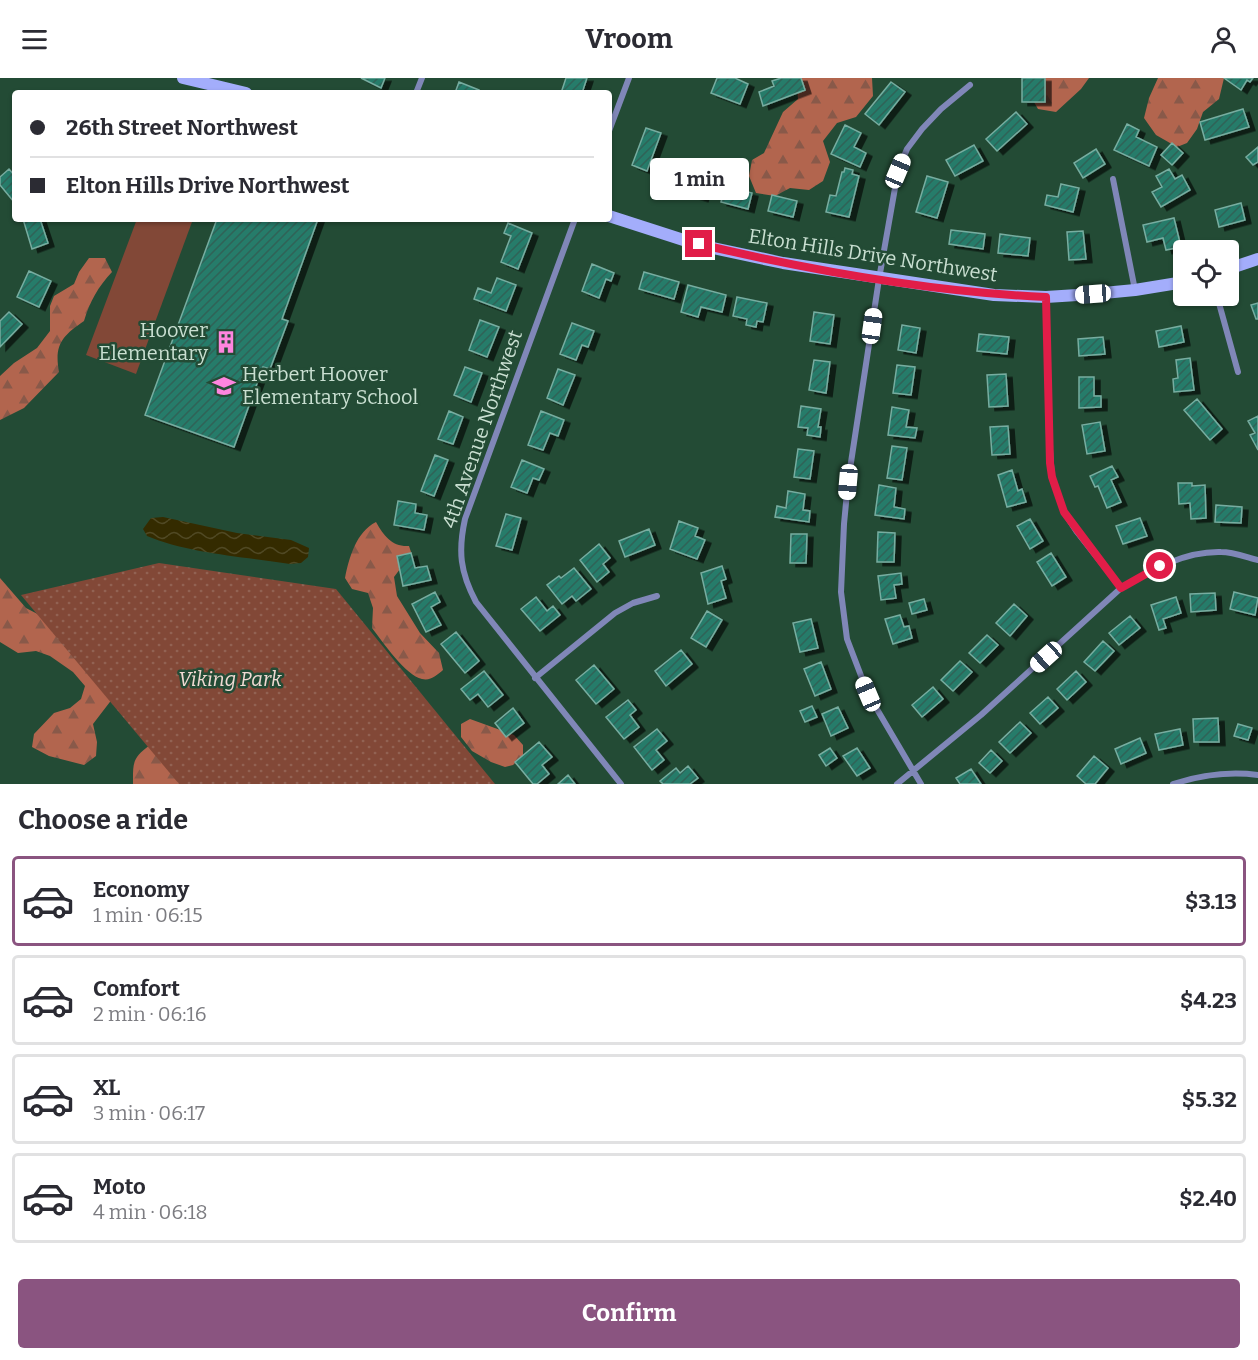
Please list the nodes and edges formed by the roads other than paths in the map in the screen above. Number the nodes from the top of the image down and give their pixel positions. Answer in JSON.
{"nodes":[{"id":1,"x":183,"y":78,"type":"edge"},
{"id":2,"x":629,"y":78,"type":"edge"},
{"id":3,"x":223,"y":83,"type":"edge"},
{"id":4,"x":970,"y":85,"type":"dead end"},
{"id":5,"x":239,"y":90,"type":"edge"},
{"id":6,"x":612,"y":122,"type":"edge"},
{"id":7,"x":1113,"y":179,"type":"dead end"},
{"id":8,"x":612,"y":217,"type":"edge"},
{"id":9,"x":574,"y":222,"type":"edge"},
{"id":10,"x":1258,"y":260,"type":"edge"},
{"id":11,"x":1239,"y":266,"type":"edge"},
{"id":12,"x":879,"y":279,"type":"junction"},
{"id":13,"x":1173,"y":284,"type":"edge"},
{"id":14,"x":1135,"y":290,"type":"junction"},
{"id":15,"x":1046,"y":297,"type":"junction"},
{"id":16,"x":1220,"y":306,"type":"edge"},
{"id":17,"x":1238,"y":372,"type":"dead end"},
{"id":18,"x":1258,"y":560,"type":"edge"},
{"id":19,"x":1121,"y":588,"type":"junction"},
{"id":20,"x":657,"y":597,"type":"dead end"},
{"id":21,"x":535,"y":678,"type":"junction"},
{"id":22,"x":913,"y":771,"type":"junction"},
{"id":23,"x":1258,"y":775,"type":"edge"},
{"id":24,"x":621,"y":784,"type":"edge"},
{"id":25,"x":897,"y":784,"type":"edge"},
{"id":26,"x":921,"y":784,"type":"edge"},
{"id":27,"x":1173,"y":784,"type":"edge"}],
"edges":[{"from":1,"to":3,"type":"main road"},
{"from":2,"to":6,"type":"street"},
{"from":3,"to":5,"type":"main road"},
{"from":4,"to":12,"type":"street"},
{"from":7,"to":14,"type":"street"},
{"from":8,"to":12,"type":"main road","name":"Elton Hills Drive Northwest"},
{"from":9,"to":21,"type":"street","name":"4th Avenue Northwest"},
{"from":10,"to":11,"type":"main road"},
{"from":12,"to":15,"type":"main road","name":"Elton Hills Drive Northwest"},
{"from":12,"to":22,"type":"street"},
{"from":13,"to":14,"type":"main road","name":"Elton Hills Drive Northwest"},
{"from":14,"to":15,"type":"main road","name":"Elton Hills Drive Northwest"},
{"from":15,"to":19,"type":"street"},
{"from":16,"to":17,"type":"street"},
{"from":18,"to":19,"type":"street"},
{"from":19,"to":22,"type":"street"},
{"from":20,"to":21,"type":"street"},
{"from":21,"to":24,"type":"street","name":"4th Avenue Northwest"},
{"from":22,"to":25,"type":"street"},
{"from":22,"to":26,"type":"street"},
{"from":23,"to":27,"type":"street"}]}
